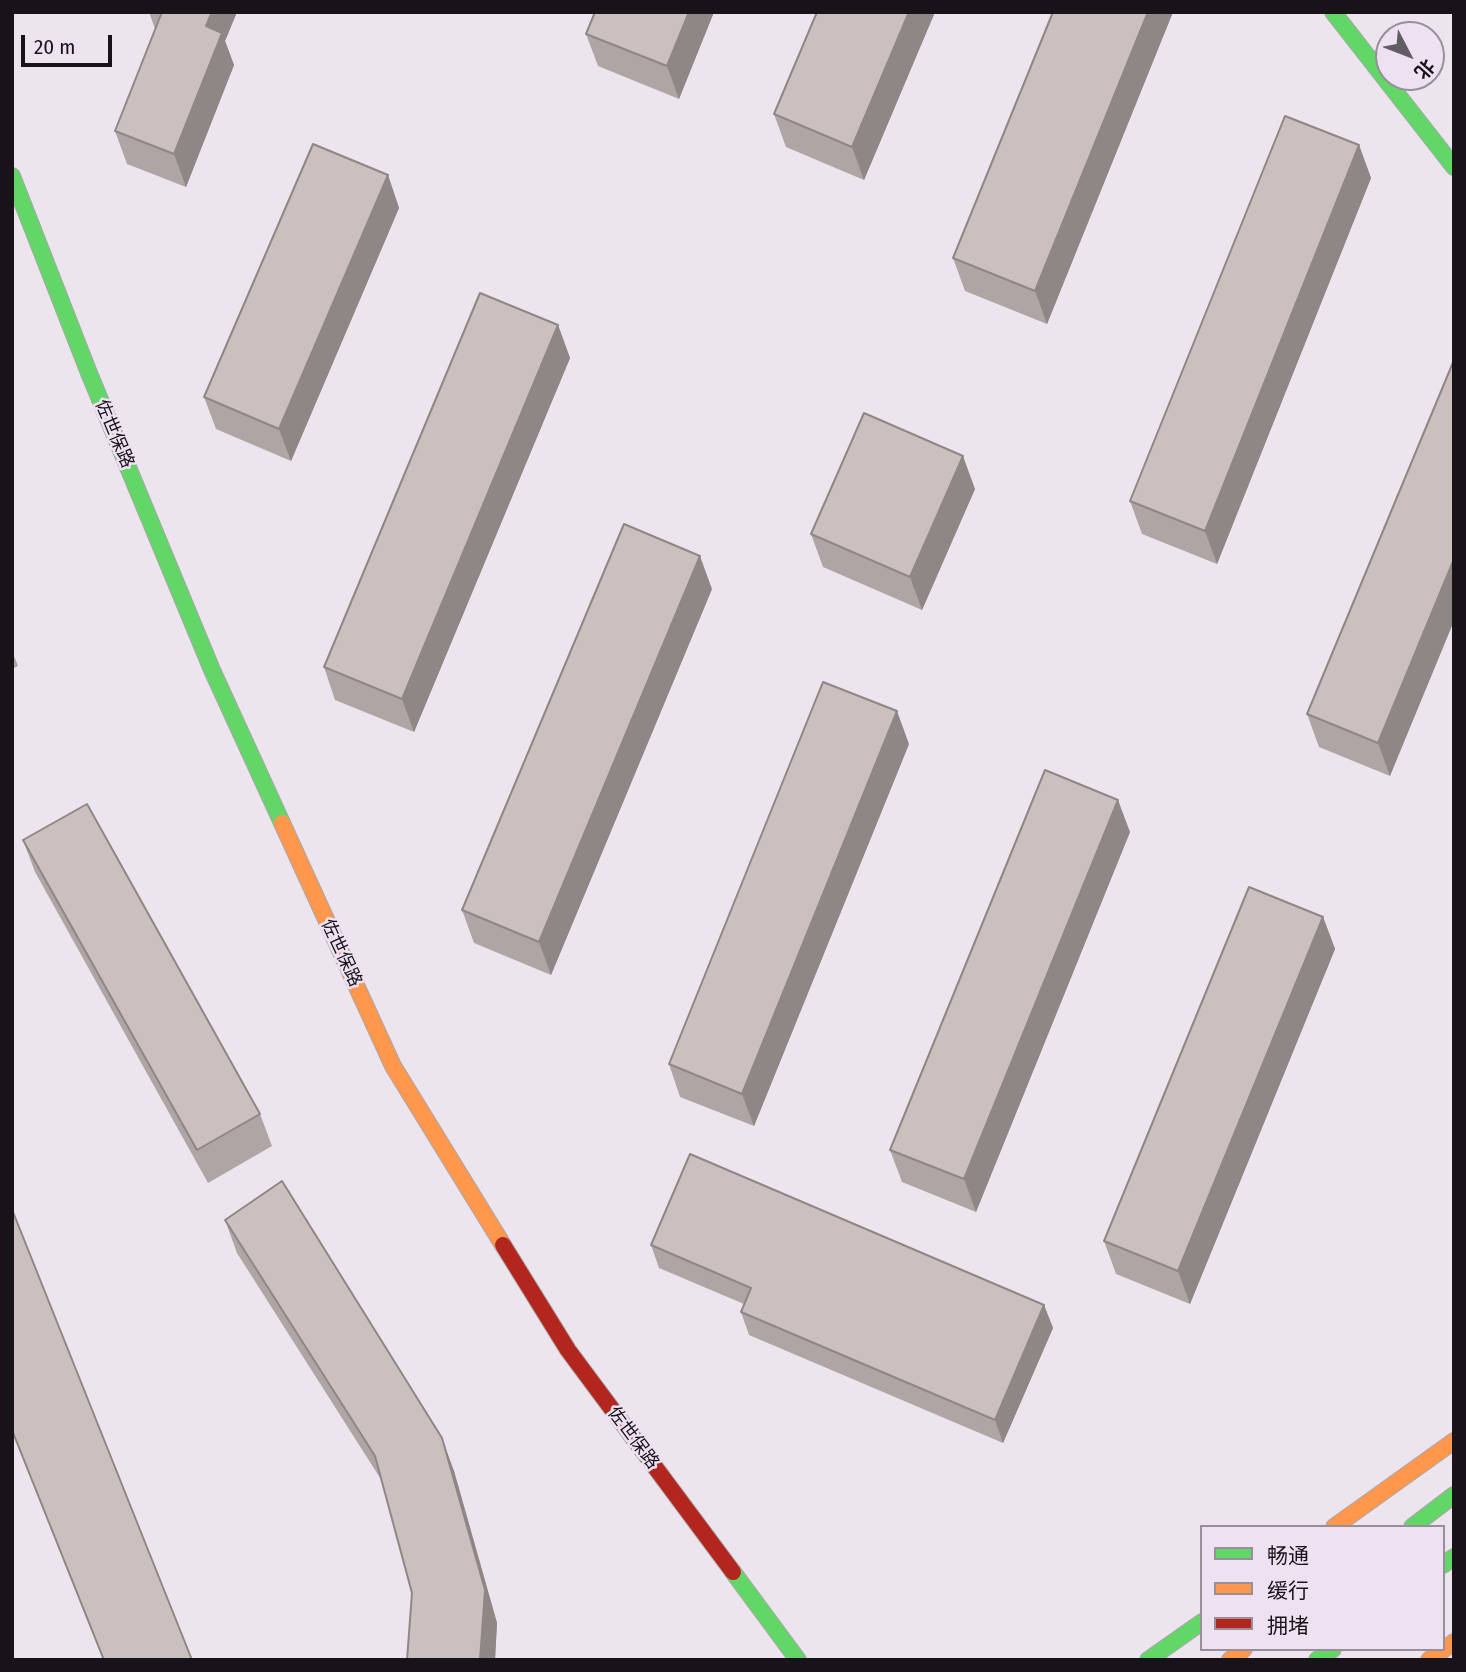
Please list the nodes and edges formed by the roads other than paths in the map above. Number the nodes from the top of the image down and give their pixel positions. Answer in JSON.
{"nodes":[{"id":1,"x":1333,"y":12,"type":"edge"},
{"id":2,"x":1454,"y":167,"type":"edge"},
{"id":3,"x":12,"y":176,"type":"edge"},
{"id":4,"x":1454,"y":1441,"type":"edge"},
{"id":5,"x":1454,"y":1495,"type":"edge"},
{"id":6,"x":1337,"y":1525,"type":"edge"},
{"id":7,"x":1415,"y":1525,"type":"edge"},
{"id":8,"x":1200,"y":1623,"type":"edge"},
{"id":9,"x":798,"y":1660,"type":"edge"},
{"id":10,"x":1149,"y":1660,"type":"edge"}],
"edges":[{"from":1,"to":2,"type":"main road"},
{"from":3,"to":9,"type":"main road","name":"佐世保路"},
{"from":4,"to":6,"type":"main road"},
{"from":5,"to":7,"type":"main road"},
{"from":8,"to":10,"type":"main road"}]}
